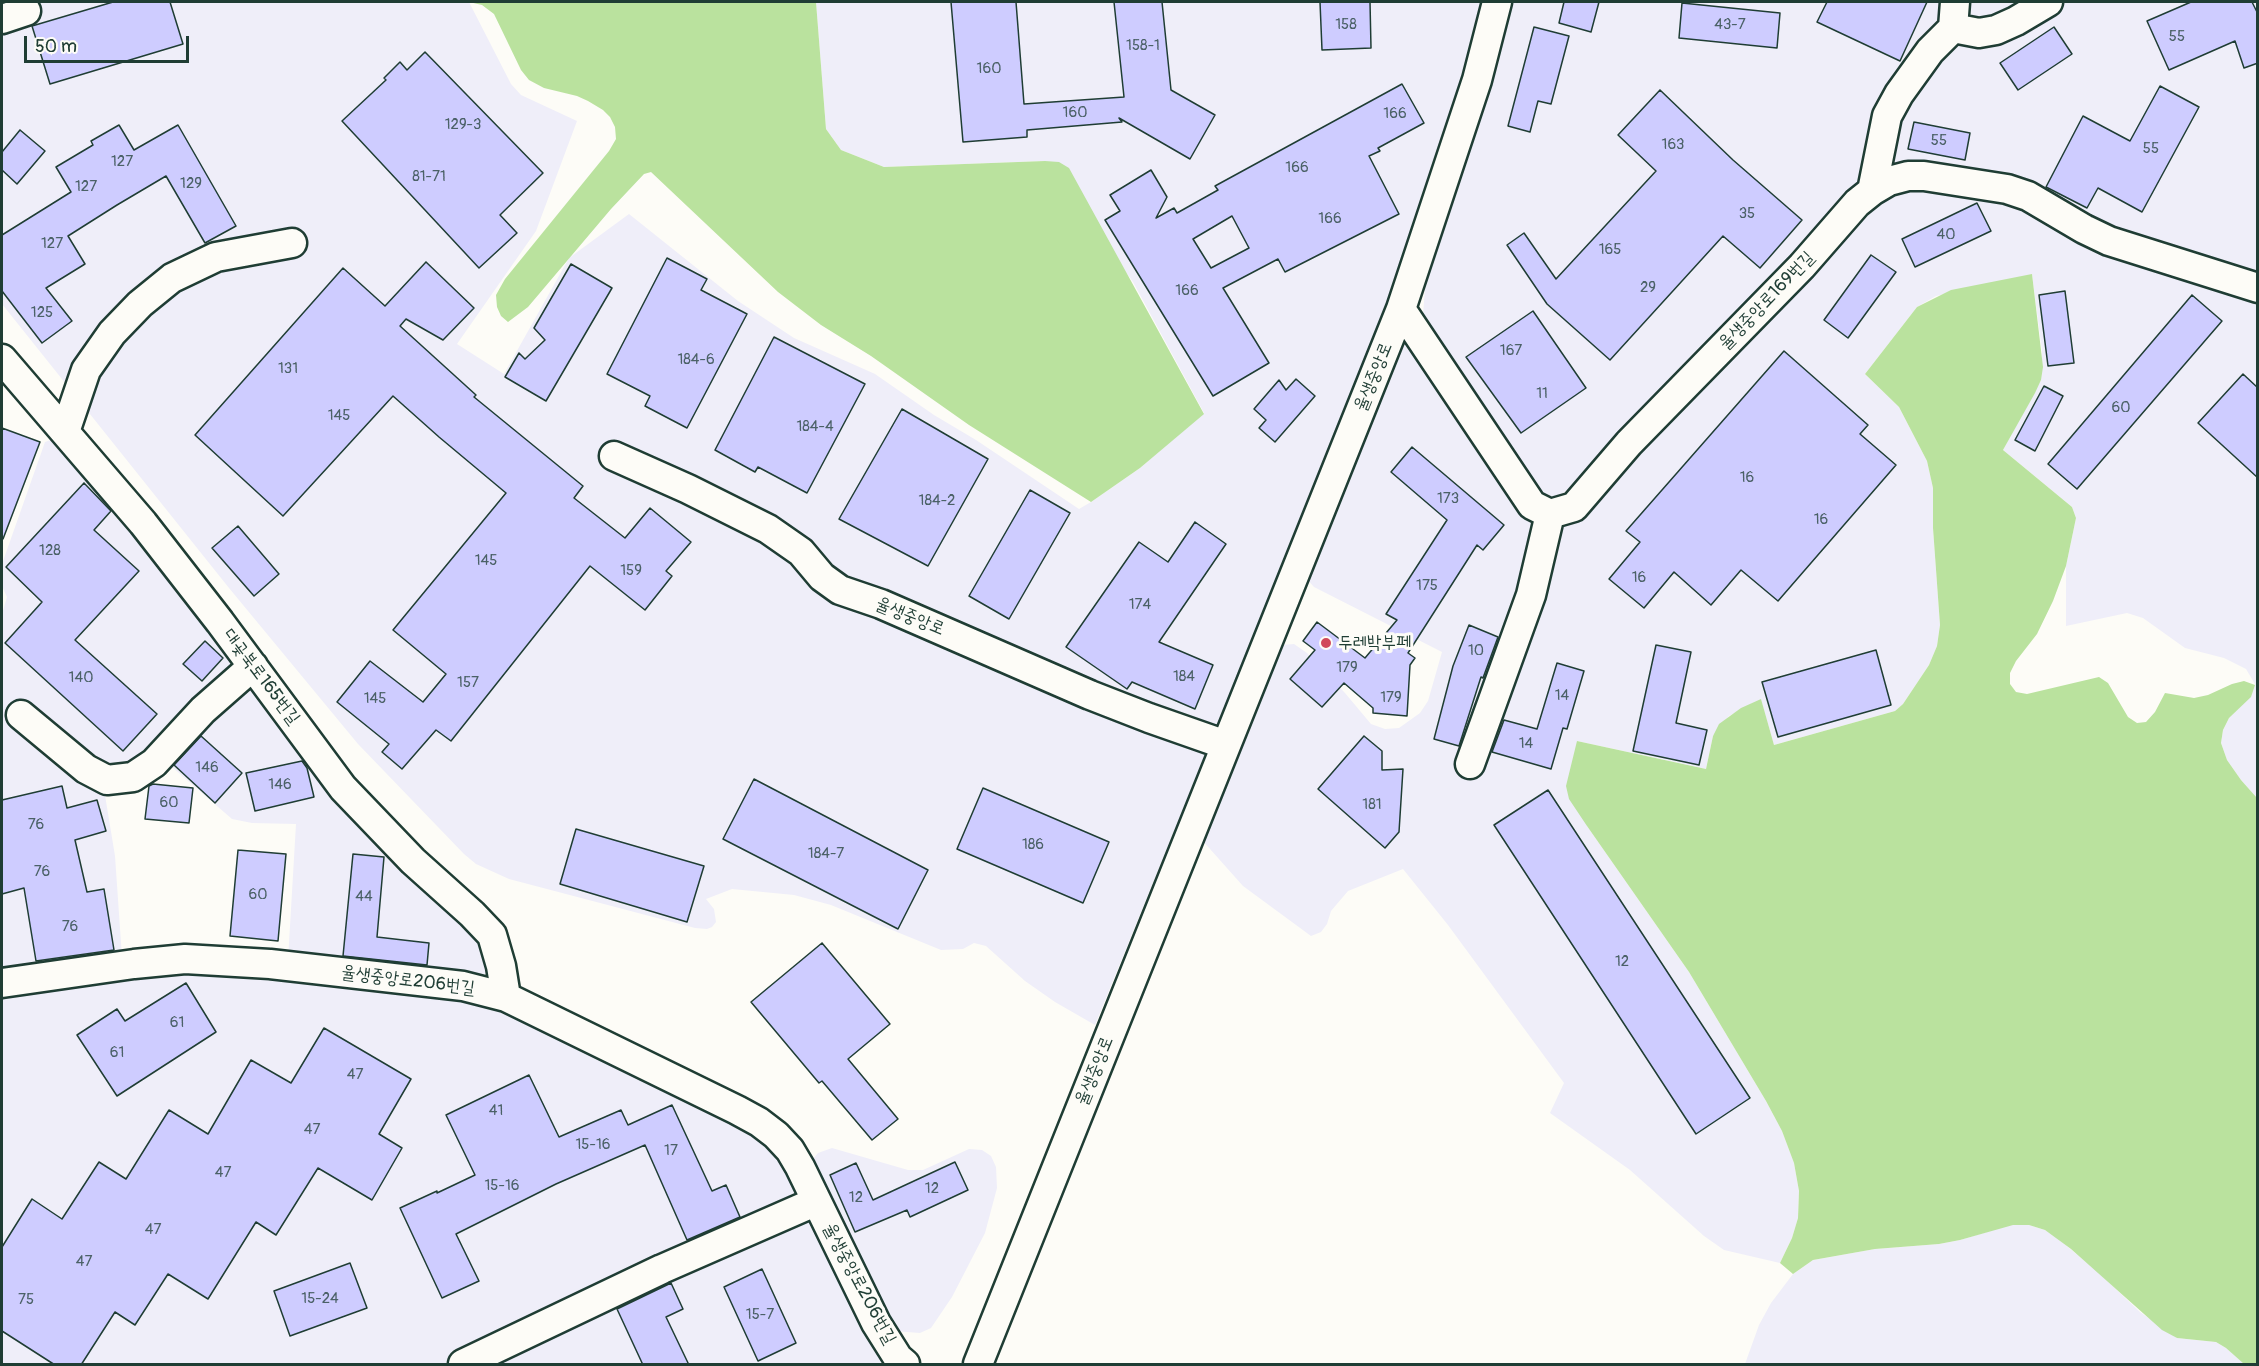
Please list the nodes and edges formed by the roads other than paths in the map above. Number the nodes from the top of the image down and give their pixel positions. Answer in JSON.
{"nodes":[{"id":1,"x":1497,"y":2,"type":"edge"},
{"id":2,"x":2048,"y":2,"type":"edge"},
{"id":3,"x":1954,"y":14,"type":"edge"},
{"id":4,"x":1872,"y":191,"type":"junction"},
{"id":5,"x":291,"y":243,"type":"dead end"},
{"id":6,"x":2258,"y":288,"type":"edge"},
{"id":7,"x":1401,"y":309,"type":"junction"},
{"id":8,"x":2,"y":358,"type":"edge"},
{"id":9,"x":65,"y":432,"type":"junction"},
{"id":10,"x":614,"y":456,"type":"dead end"},
{"id":11,"x":1550,"y":514,"type":"junction"},
{"id":12,"x":253,"y":666,"type":"junction"},
{"id":13,"x":21,"y":715,"type":"dead end"},
{"id":14,"x":1226,"y":745,"type":"junction"},
{"id":15,"x":1470,"y":764,"type":"dead end"},
{"id":16,"x":2,"y":983,"type":"edge"},
{"id":17,"x":506,"y":997,"type":"junction"},
{"id":18,"x":815,"y":1202,"type":"junction"},
{"id":19,"x":463,"y":1365,"type":"edge"},
{"id":20,"x":905,"y":1365,"type":"edge"},
{"id":21,"x":978,"y":1365,"type":"edge"}],
"edges":[{"from":1,"to":7,"type":"street","name":"율생중앙로"},
{"from":2,"to":3,"type":"street"},
{"from":3,"to":4,"type":"street"},
{"from":4,"to":6,"type":"street","name":"율생중앙로169번길"},
{"from":4,"to":11,"type":"street","name":"율생중앙로169번길"},
{"from":5,"to":9,"type":"street"},
{"from":7,"to":11,"type":"street"},
{"from":7,"to":14,"type":"street","name":"율생중앙로"},
{"from":8,"to":9,"type":"street","name":"대곶북로165번길"},
{"from":9,"to":12,"type":"street","name":"대곶북로165번길"},
{"from":10,"to":14,"type":"street","name":"율생중앙로"},
{"from":11,"to":15,"type":"street"},
{"from":12,"to":13,"type":"street"},
{"from":12,"to":17,"type":"street","name":"대곶북로165번길"},
{"from":14,"to":21,"type":"street","name":"율생중앙로"},
{"from":16,"to":17,"type":"street","name":"율생중앙로206번길"},
{"from":17,"to":18,"type":"street","name":"율생중앙로206번길"},
{"from":18,"to":19,"type":"street","name":"율생중앙로206번길"},
{"from":18,"to":20,"type":"street","name":"율생중앙로206번길"}]}
